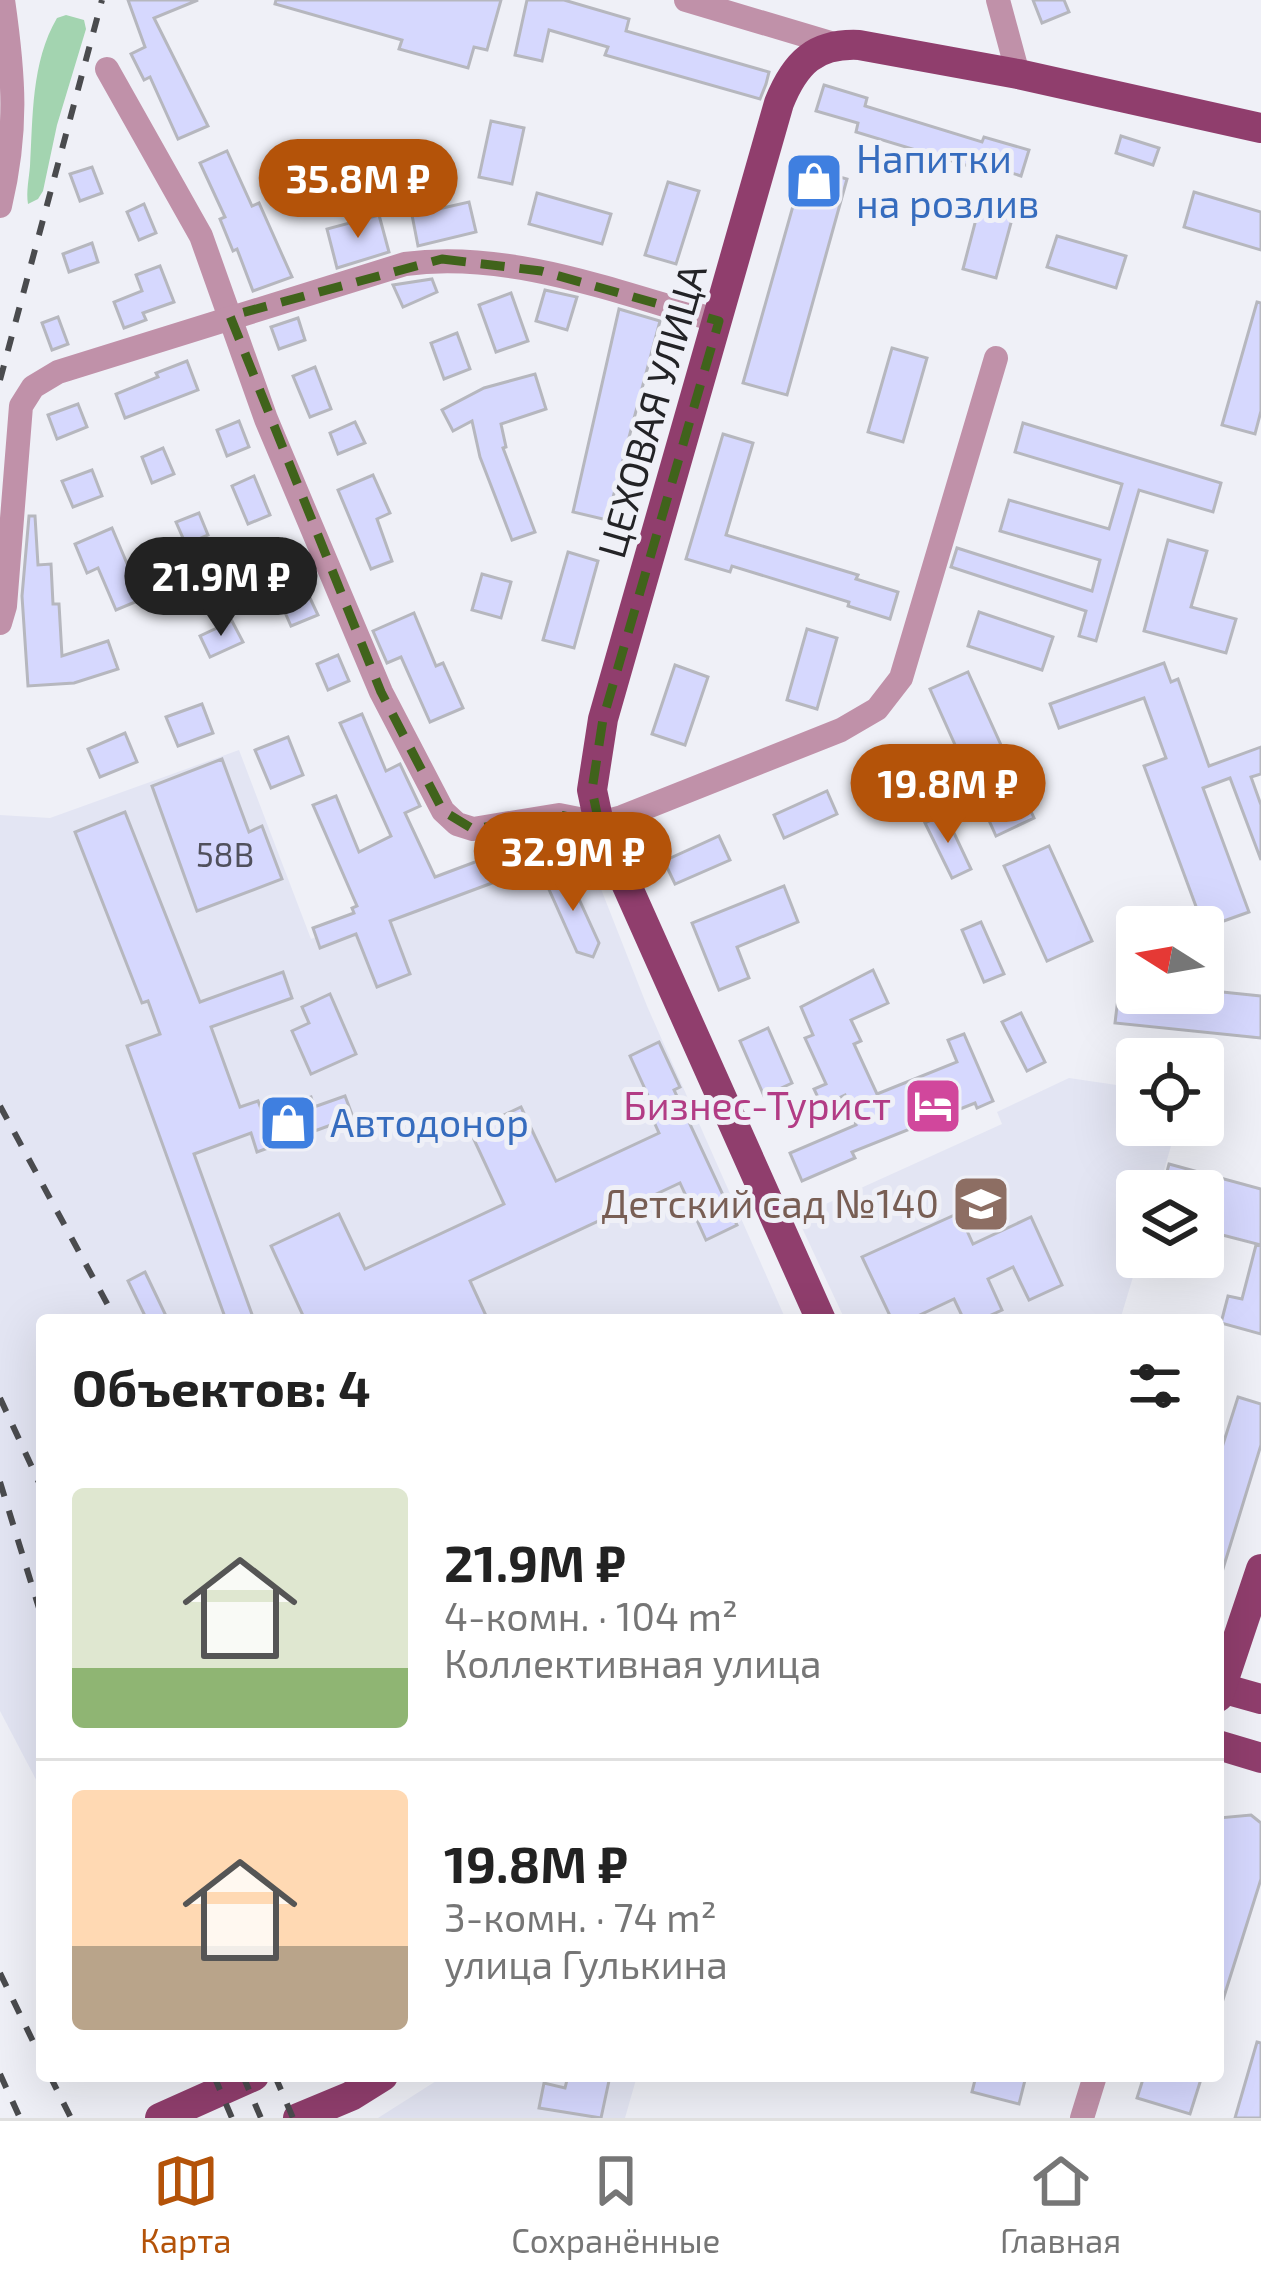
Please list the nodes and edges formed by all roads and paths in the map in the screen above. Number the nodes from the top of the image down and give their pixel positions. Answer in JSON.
{"nodes":[{"id":1,"x":3,"y":0,"type":"edge"},
{"id":2,"x":686,"y":0,"type":"edge"},
{"id":3,"x":998,"y":0,"type":"edge"},
{"id":4,"x":747,"y":9,"type":"edge"},
{"id":5,"x":834,"y":44,"type":"junction"},
{"id":6,"x":107,"y":69,"type":"dead end"},
{"id":7,"x":1018,"y":74,"type":"junction"},
{"id":8,"x":1259,"y":126,"type":"edge"},
{"id":9,"x":0,"y":206,"type":"edge"},
{"id":10,"x":230,"y":316,"type":"junction"},
{"id":11,"x":719,"y":321,"type":"junction"},
{"id":12,"x":996,"y":358,"type":"dead end"},
{"id":13,"x":0,"y":623,"type":"edge"},
{"id":14,"x":599,"y":823,"type":"junction"},
{"id":15,"x":818,"y":1314,"type":"edge"},
{"id":16,"x":1261,"y":1569,"type":"edge"},
{"id":17,"x":1224,"y":1676,"type":"edge"},
{"id":18,"x":1224,"y":1692,"type":"edge"},
{"id":19,"x":1261,"y":1699,"type":"edge"},
{"id":20,"x":1224,"y":1747,"type":"edge"},
{"id":21,"x":1261,"y":1757,"type":"edge"},
{"id":22,"x":241,"y":2082,"type":"edge"},
{"id":23,"x":373,"y":2082,"type":"edge"},
{"id":24,"x":1093,"y":2082,"type":"edge"},
{"id":25,"x":160,"y":2118,"type":"edge"},
{"id":26,"x":298,"y":2118,"type":"edge"},
{"id":27,"x":1082,"y":2118,"type":"edge"}],
"edges":[{"from":1,"to":9,"type":"street"},
{"from":2,"to":4,"type":"street"},
{"from":3,"to":7,"type":"street"},
{"from":4,"to":5,"type":"street"},
{"from":5,"to":7,"type":"main road"},
{"from":5,"to":11,"type":"main road","name":"ЦЕХОВАЯ УЛИЦА"},
{"from":6,"to":10,"type":"street"},
{"from":7,"to":8,"type":"main road"},
{"from":10,"to":11,"type":"street"},
{"from":10,"to":13,"type":"street"},
{"from":10,"to":14,"type":"street"},
{"from":11,"to":14,"type":"main road","name":"ЦЕХОВАЯ УЛИЦА"},
{"from":12,"to":14,"type":"street"},
{"from":14,"to":15,"type":"main road","name":"ЦЕХОВАЯ УЛИЦА"},
{"from":16,"to":17,"type":"main road"},
{"from":18,"to":19,"type":"main road"},
{"from":20,"to":21,"type":"main road"},
{"from":22,"to":25,"type":"main road"},
{"from":23,"to":26,"type":"main road"},
{"from":24,"to":27,"type":"street"}]}
